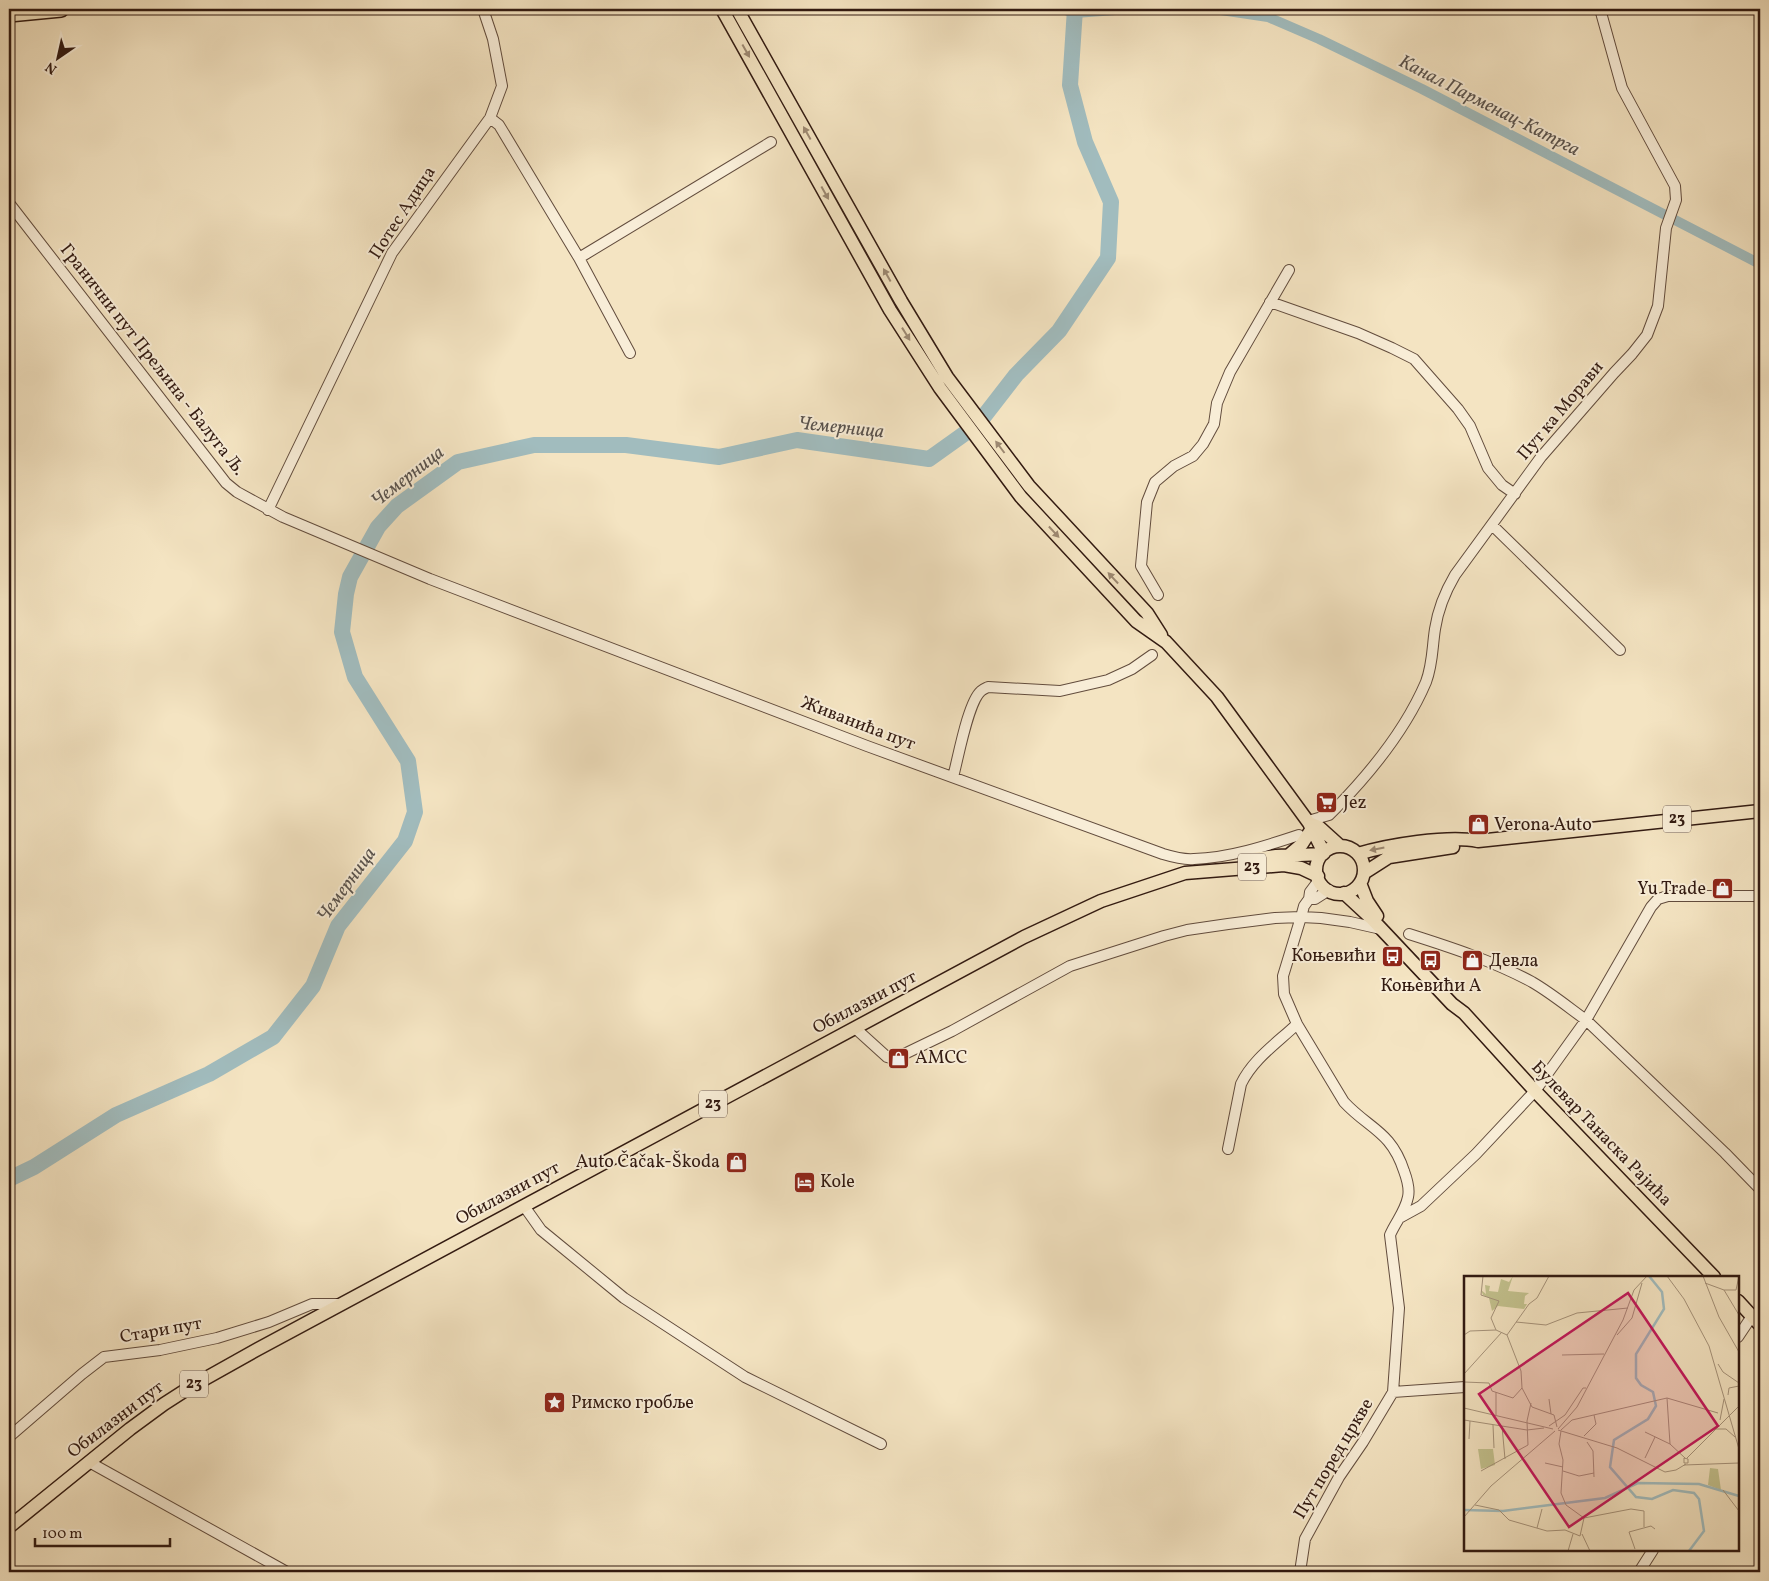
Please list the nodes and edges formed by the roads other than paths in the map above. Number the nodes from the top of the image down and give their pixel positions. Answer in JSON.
{"nodes":[{"id":1,"x":60,"y":9,"type":"edge"},
{"id":2,"x":483,"y":9,"type":"edge"},
{"id":3,"x":722,"y":9,"type":"edge"},
{"id":4,"x":737,"y":9,"type":"edge"},
{"id":5,"x":1600,"y":9,"type":"edge"},
{"id":6,"x":9,"y":14,"type":"edge"},
{"id":7,"x":9,"y":20,"type":"edge"},
{"id":8,"x":490,"y":118,"type":"junction"},
{"id":9,"x":771,"y":142,"type":"dead end"},
{"id":10,"x":9,"y":204,"type":"edge"},
{"id":11,"x":579,"y":258,"type":"junction"},
{"id":12,"x":1289,"y":270,"type":"dead end"},
{"id":13,"x":1270,"y":302,"type":"junction"},
{"id":14,"x":630,"y":353,"type":"dead end"},
{"id":15,"x":1025,"y":492,"type":"junction"},
{"id":16,"x":1515,"y":494,"type":"junction"},
{"id":17,"x":268,"y":510,"type":"junction"},
{"id":18,"x":1492,"y":525,"type":"junction"},
{"id":19,"x":413,"y":572,"type":"joint"},
{"id":20,"x":1158,"y":595,"type":"dead end"},
{"id":21,"x":1620,"y":650,"type":"dead end"},
{"id":22,"x":1152,"y":655,"type":"dead end"},
{"id":23,"x":953,"y":777,"type":"junction"},
{"id":24,"x":1338,"y":807,"type":"joint"},
{"id":25,"x":1760,"y":810,"type":"edge"},
{"id":26,"x":1307,"y":827,"type":"junction"},
{"id":27,"x":1478,"y":841,"type":"junction"},
{"id":28,"x":1340,"y":846,"type":"junction"},
{"id":29,"x":1323,"y":853,"type":"junction"},
{"id":30,"x":1358,"y":854,"type":"junction"},
{"id":31,"x":1289,"y":855,"type":"junction"},
{"id":32,"x":1190,"y":867,"type":"junction"},
{"id":33,"x":1318,"y":878,"type":"junction"},
{"id":34,"x":1362,"y":878,"type":"junction"},
{"id":35,"x":1329,"y":890,"type":"junction"},
{"id":36,"x":1344,"y":893,"type":"junction"},
{"id":37,"x":1760,"y":896,"type":"edge"},
{"id":38,"x":1309,"y":900,"type":"junction"},
{"id":39,"x":1301,"y":917,"type":"junction"},
{"id":40,"x":1384,"y":927,"type":"junction"},
{"id":41,"x":1409,"y":934,"type":"dead end"},
{"id":42,"x":1586,"y":1020,"type":"junction"},
{"id":43,"x":1297,"y":1024,"type":"junction"},
{"id":44,"x":855,"y":1028,"type":"junction"},
{"id":45,"x":1534,"y":1091,"type":"junction"},
{"id":46,"x":1228,"y":1148,"type":"dead end"},
{"id":47,"x":1760,"y":1189,"type":"edge"},
{"id":48,"x":524,"y":1206,"type":"junction"},
{"id":49,"x":1401,"y":1217,"type":"junction"},
{"id":50,"x":1713,"y":1276,"type":"edge"},
{"id":51,"x":1739,"y":1303,"type":"edge"},
{"id":52,"x":341,"y":1304,"type":"junction"},
{"id":53,"x":1756,"y":1321,"type":"edge"},
{"id":54,"x":1739,"y":1336,"type":"edge"},
{"id":55,"x":1464,"y":1387,"type":"edge"},
{"id":56,"x":1393,"y":1392,"type":"junction"},
{"id":57,"x":9,"y":1437,"type":"edge"},
{"id":58,"x":881,"y":1444,"type":"dead end"},
{"id":59,"x":89,"y":1462,"type":"junction"},
{"id":60,"x":9,"y":1526,"type":"edge"},
{"id":61,"x":1652,"y":1551,"type":"edge"},
{"id":62,"x":287,"y":1572,"type":"edge"},
{"id":63,"x":1300,"y":1572,"type":"edge"},
{"id":64,"x":1640,"y":1572,"type":"edge"}],
"edges":[{"from":1,"to":6,"type":"highway"},
{"from":1,"to":7,"type":"highway"},
{"from":2,"to":8,"type":"street","name":"Потес Адица"},
{"from":3,"to":15,"type":"main road","one_way":true},
{"from":15,"to":4,"type":"main road","one_way":true},
{"from":5,"to":16,"type":"street","name":"Пут ка Морави"},
{"from":8,"to":11,"type":"street"},
{"from":8,"to":17,"type":"street","name":"Потес Адица"},
{"from":9,"to":11,"type":"street"},
{"from":10,"to":17,"type":"street","name":"Гранични пут Прељина - Балуга Љ."},
{"from":11,"to":14,"type":"street"},
{"from":12,"to":13,"type":"street"},
{"from":13,"to":16,"type":"street"},
{"from":13,"to":20,"type":"street"},
{"from":15,"to":26,"type":"main road"},
{"from":16,"to":18,"type":"street","name":"Пут ка Морави"},
{"from":17,"to":19,"type":"street","name":"Гранични пут Прељина - Балуга Љ."},
{"from":18,"to":21,"type":"street"},
{"from":18,"to":24,"type":"street","name":"Пут ка Морави"},
{"from":19,"to":23,"type":"street","name":"Живанића пут"},
{"from":22,"to":23,"type":"street"},
{"from":23,"to":32,"type":"street","name":"Живанића пут"},
{"from":24,"to":26,"type":"street","name":"Живанића пут"},
{"from":25,"to":27,"type":"main road","number":"23"},
{"from":26,"to":28,"type":"main road"},
{"from":26,"to":29,"type":"main road"},
{"from":26,"to":31,"type":"main road"},
{"from":26,"to":32,"type":"street","name":"Живанића пут"},
{"from":27,"to":30,"type":"main road","number":"23","one_way":true},
{"from":27,"to":34,"type":"main road","number":"23"},
{"from":28,"to":29,"type":"main road","number":"23"},
{"from":28,"to":30,"type":"main road"},
{"from":29,"to":31,"type":"main road","number":"23"},
{"from":29,"to":33,"type":"main road"},
{"from":30,"to":34,"type":"main road"},
{"from":31,"to":32,"type":"main road","number":"23"},
{"from":32,"to":33,"type":"main road","number":"23"},
{"from":32,"to":44,"type":"main road","name":"Обилазни пут","number":"23"},
{"from":33,"to":35,"type":"main road","number":"23"},
{"from":33,"to":38,"type":"street","name":"Пут поред цркве"},
{"from":34,"to":36,"type":"main road","number":"23"},
{"from":34,"to":40,"type":"main road"},
{"from":35,"to":36,"type":"main road"},
{"from":35,"to":38,"type":"street"},
{"from":36,"to":40,"type":"main road"},
{"from":37,"to":42,"type":"street"},
{"from":38,"to":39,"type":"street","name":"Пут поред цркве"},
{"from":39,"to":40,"type":"street"},
{"from":39,"to":43,"type":"street","name":"Пут поред цркве"},
{"from":39,"to":44,"type":"street"},
{"from":40,"to":45,"type":"main road","name":"Булевар Танаска Рајића"},
{"from":41,"to":42,"type":"street"},
{"from":42,"to":45,"type":"street"},
{"from":42,"to":47,"type":"street"},
{"from":43,"to":46,"type":"street"},
{"from":43,"to":49,"type":"street","name":"Пут поред цркве"},
{"from":44,"to":48,"type":"main road","name":"Обилазни пут","number":"23"},
{"from":45,"to":49,"type":"street"},
{"from":45,"to":50,"type":"main road","name":"Булевар Танаска Рајића"},
{"from":48,"to":52,"type":"main road","name":"Обилазни пут","number":"23"},
{"from":48,"to":58,"type":"street"},
{"from":49,"to":56,"type":"street","name":"Пут поред цркве"},
{"from":51,"to":53,"type":"main road"},
{"from":52,"to":57,"type":"street","name":"Стари пут"},
{"from":52,"to":59,"type":"main road","name":"Обилазни пут","number":"23"},
{"from":53,"to":54,"type":"street"},
{"from":55,"to":56,"type":"street","name":"Пут поред цркве"},
{"from":56,"to":63,"type":"street","name":"Пут поред цркве"},
{"from":59,"to":60,"type":"main road","name":"Обилазни пут","number":"23"},
{"from":59,"to":62,"type":"street"},
{"from":61,"to":64,"type":"street"}]}
